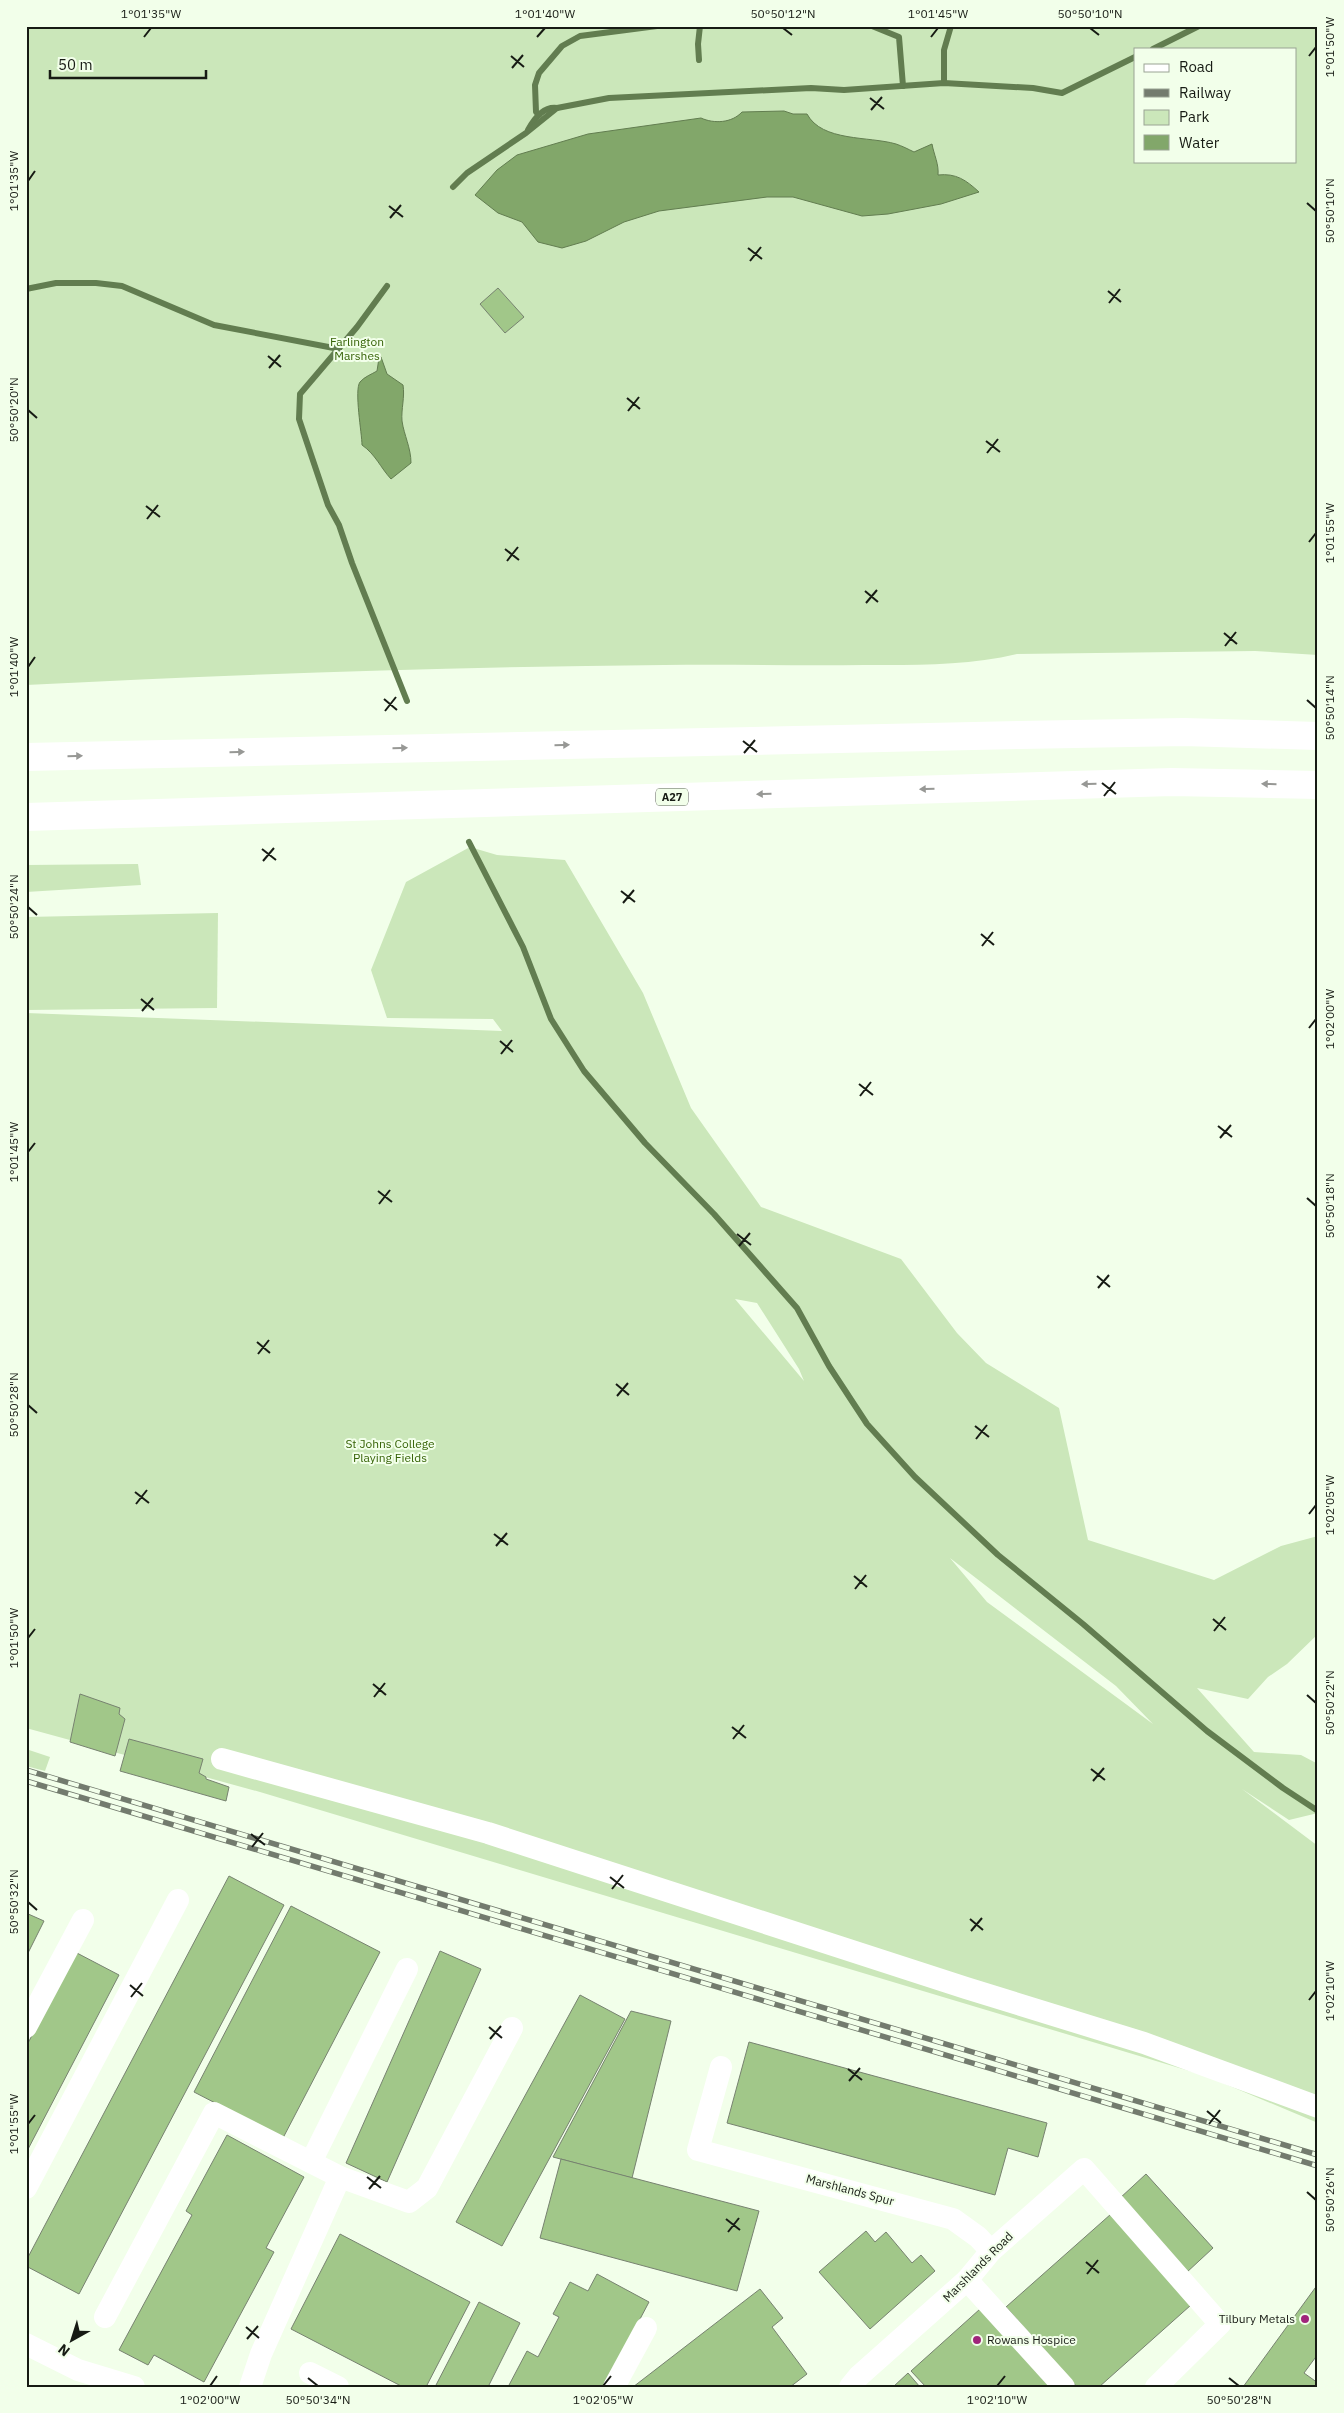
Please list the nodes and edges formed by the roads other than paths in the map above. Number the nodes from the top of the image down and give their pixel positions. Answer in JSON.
{"nodes":[{"id":1,"x":1318,"y":736,"type":"edge"},
{"id":2,"x":26,"y":757,"type":"edge"},
{"id":3,"x":1318,"y":785,"type":"edge"},
{"id":4,"x":26,"y":817,"type":"edge"},
{"id":5,"x":222,"y":1759,"type":"dead end"},
{"id":6,"x":178,"y":1900,"type":"dead end"},
{"id":7,"x":82,"y":1920,"type":"dead end"},
{"id":8,"x":407,"y":1969,"type":"dead end"},
{"id":9,"x":26,"y":2028,"type":"edge"},
{"id":10,"x":512,"y":2028,"type":"dead end"},
{"id":11,"x":721,"y":2067,"type":"dead end"},
{"id":12,"x":1318,"y":2106,"type":"edge"},
{"id":13,"x":311,"y":2162,"type":"junction"},
{"id":14,"x":340,"y":2176,"type":"junction"},
{"id":15,"x":26,"y":2188,"type":"edge"},
{"id":16,"x":991,"y":2251,"type":"junction"},
{"id":17,"x":967,"y":2280,"type":"junction"},
{"id":18,"x":105,"y":2317,"type":"dead end"},
{"id":19,"x":646,"y":2328,"type":"dead end"},
{"id":20,"x":26,"y":2344,"type":"edge"},
{"id":21,"x":310,"y":2373,"type":"dead end"},
{"id":22,"x":101,"y":2383,"type":"edge"},
{"id":23,"x":134,"y":2387,"type":"edge"},
{"id":24,"x":250,"y":2387,"type":"edge"},
{"id":25,"x":338,"y":2387,"type":"edge"},
{"id":26,"x":614,"y":2387,"type":"edge"},
{"id":27,"x":850,"y":2387,"type":"edge"},
{"id":28,"x":1064,"y":2387,"type":"edge"},
{"id":29,"x":1156,"y":2387,"type":"edge"}],
"edges":[{"from":2,"to":1,"type":"highway","one_way":true},
{"from":3,"to":4,"type":"highway","number":"A27","one_way":true},
{"from":5,"to":12,"type":"street"},
{"from":6,"to":15,"type":"street"},
{"from":7,"to":9,"type":"street"},
{"from":8,"to":13,"type":"street"},
{"from":10,"to":14,"type":"street"},
{"from":11,"to":16,"type":"street","name":"Marshlands Spur"},
{"from":13,"to":14,"type":"street"},
{"from":13,"to":18,"type":"street"},
{"from":14,"to":24,"type":"street"},
{"from":16,"to":17,"type":"street","name":"Marshlands Road"},
{"from":16,"to":29,"type":"street","name":"Marshlands Road"},
{"from":17,"to":27,"type":"street","name":"Marshlands Road"},
{"from":17,"to":28,"type":"street"},
{"from":19,"to":26,"type":"street"},
{"from":20,"to":22,"type":"street"},
{"from":21,"to":25,"type":"street"},
{"from":22,"to":23,"type":"street"}]}
